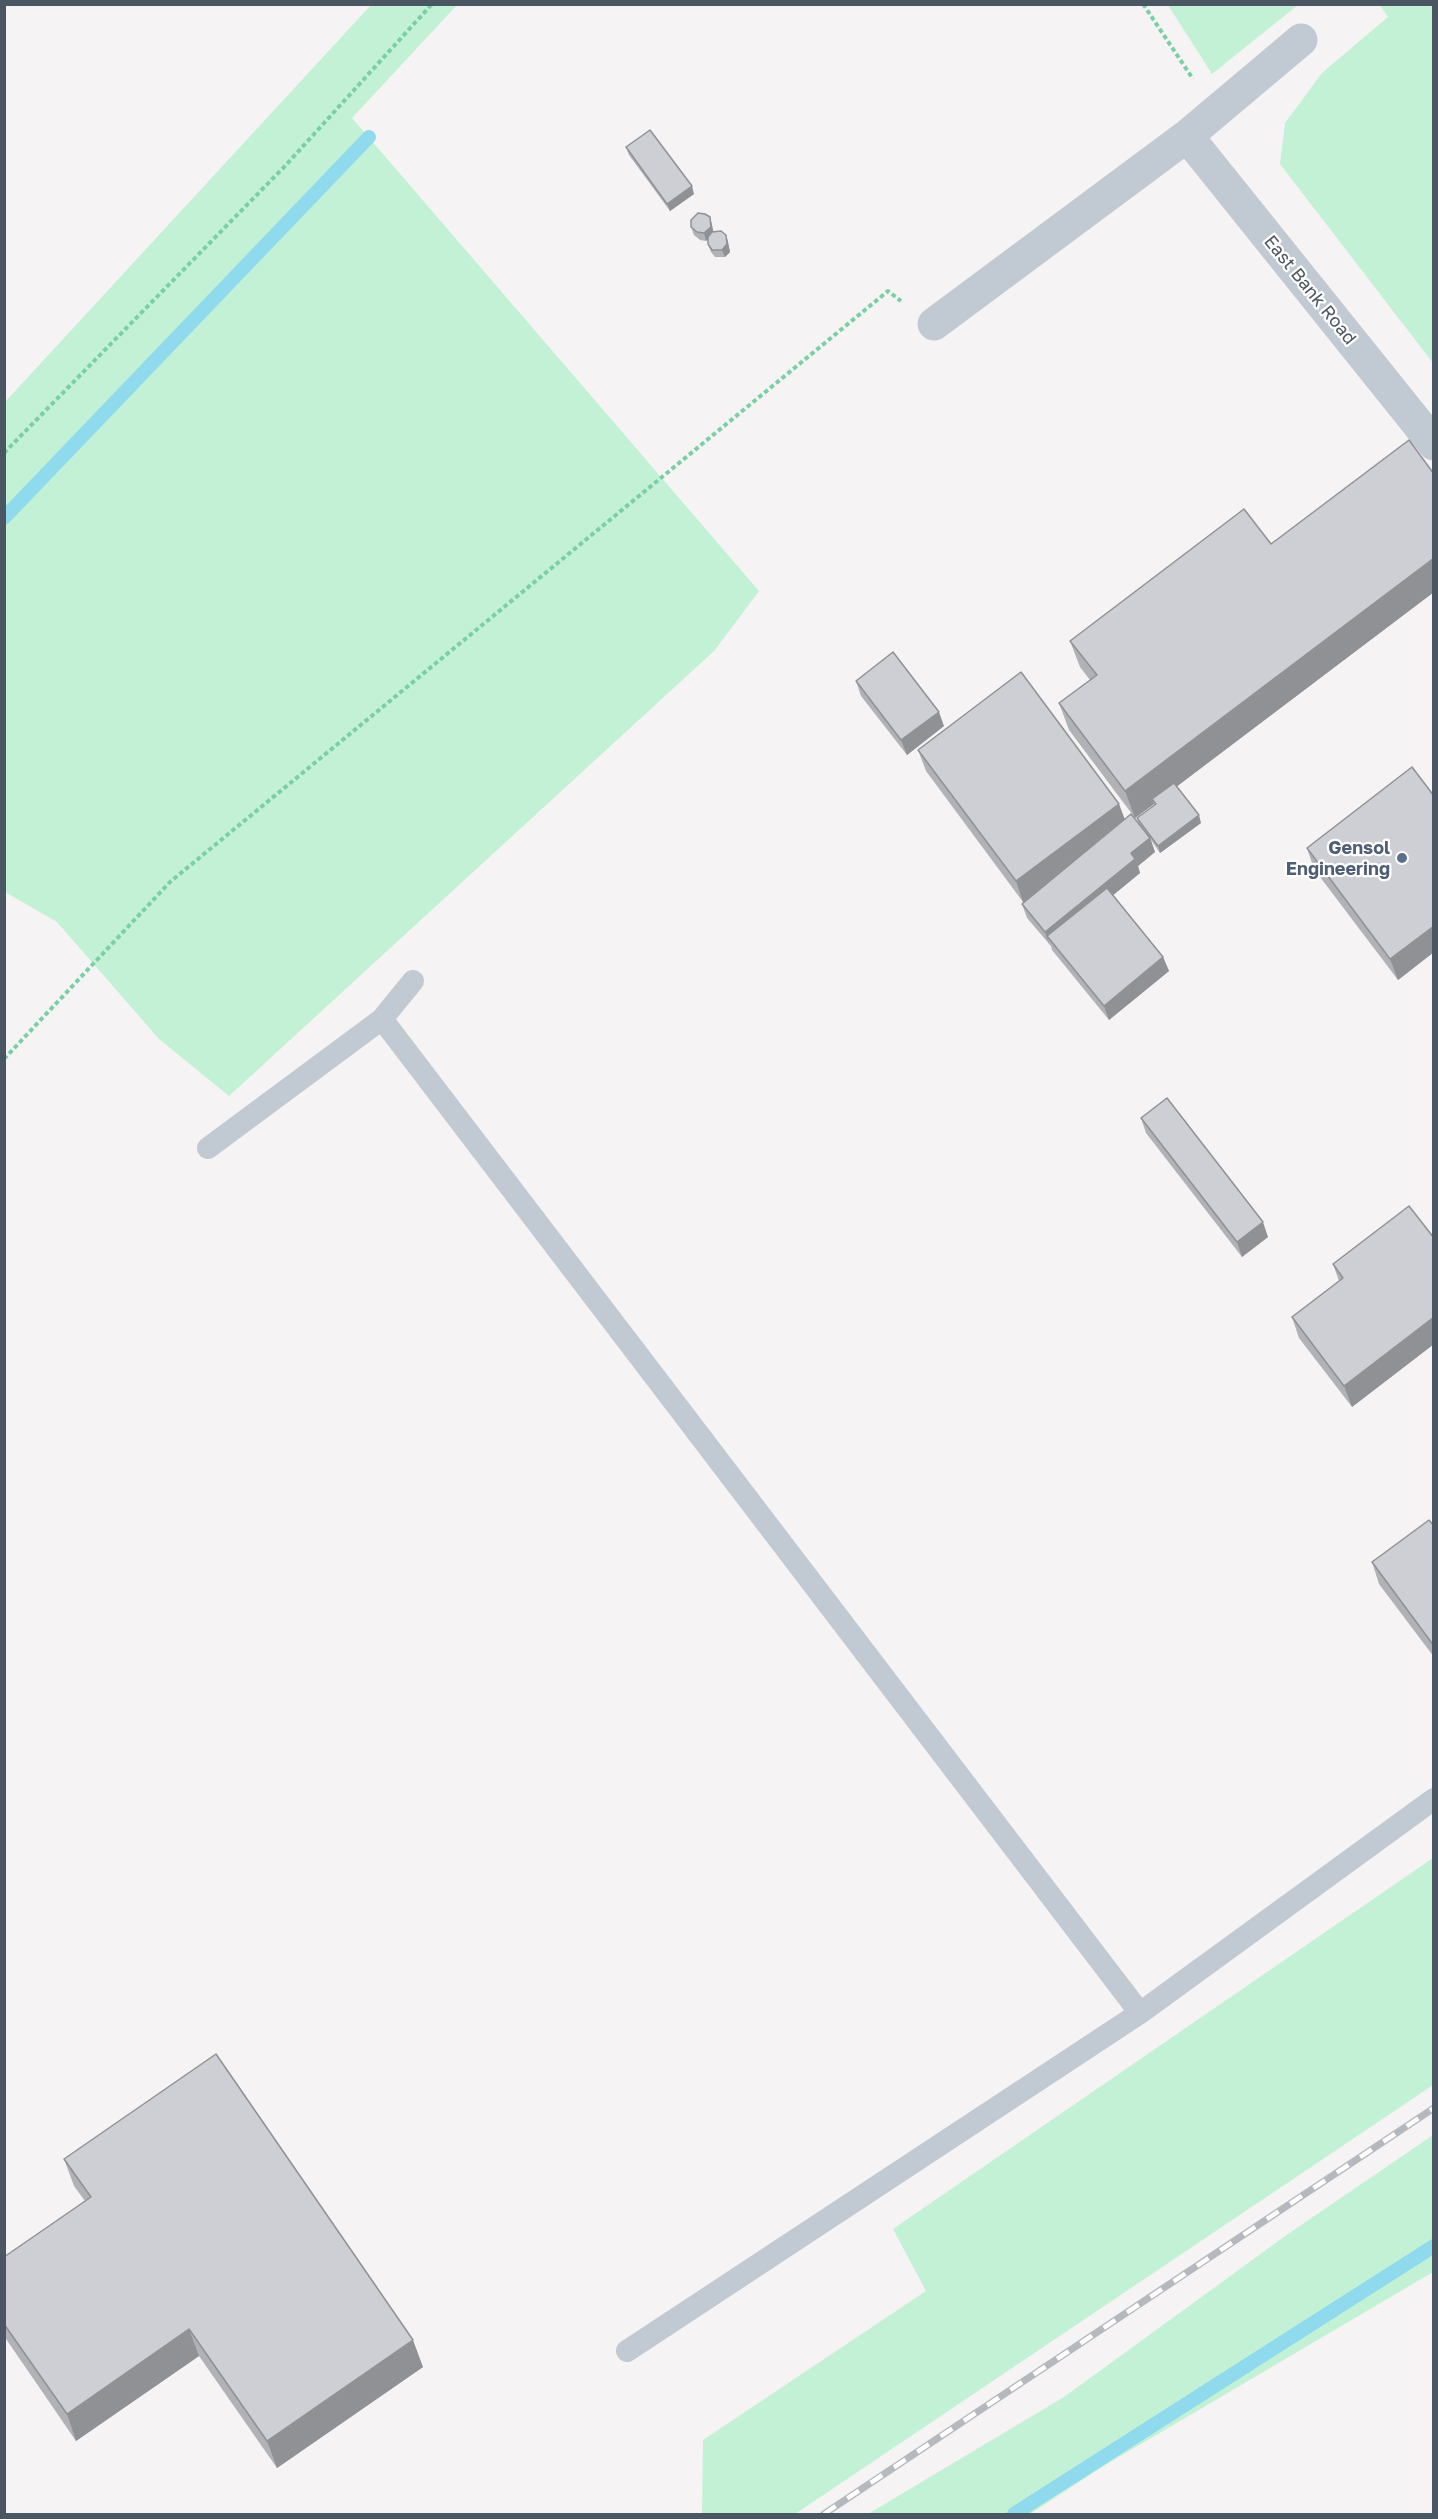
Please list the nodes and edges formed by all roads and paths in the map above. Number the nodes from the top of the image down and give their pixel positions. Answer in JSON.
{"nodes":[{"id":1,"x":432,"y":4,"type":"edge"},
{"id":2,"x":1143,"y":4,"type":"edge"},
{"id":3,"x":1300,"y":40,"type":"dead end"},
{"id":4,"x":1187,"y":136,"type":"junction"},
{"id":5,"x":934,"y":324,"type":"joint"},
{"id":6,"x":1434,"y":444,"type":"edge"},
{"id":7,"x":4,"y":453,"type":"edge"},
{"id":8,"x":413,"y":981,"type":"dead end"},
{"id":9,"x":382,"y":1019,"type":"junction"},
{"id":10,"x":4,"y":1059,"type":"edge"},
{"id":11,"x":208,"y":1148,"type":"dead end"},
{"id":12,"x":1434,"y":1799,"type":"edge"},
{"id":13,"x":1140,"y":2013,"type":"junction"},
{"id":14,"x":627,"y":2351,"type":"dead end"}],
"edges":[{"from":1,"to":7,"type":"path"},
{"from":2,"to":4,"type":"path"},
{"from":3,"to":4,"type":"street"},
{"from":4,"to":5,"type":"street"},
{"from":4,"to":6,"type":"street","name":"East Bank Road"},
{"from":5,"to":10,"type":"path"},
{"from":8,"to":9,"type":"lane"},
{"from":9,"to":11,"type":"lane"},
{"from":9,"to":13,"type":"lane"},
{"from":12,"to":13,"type":"lane"},
{"from":13,"to":14,"type":"lane"}]}
